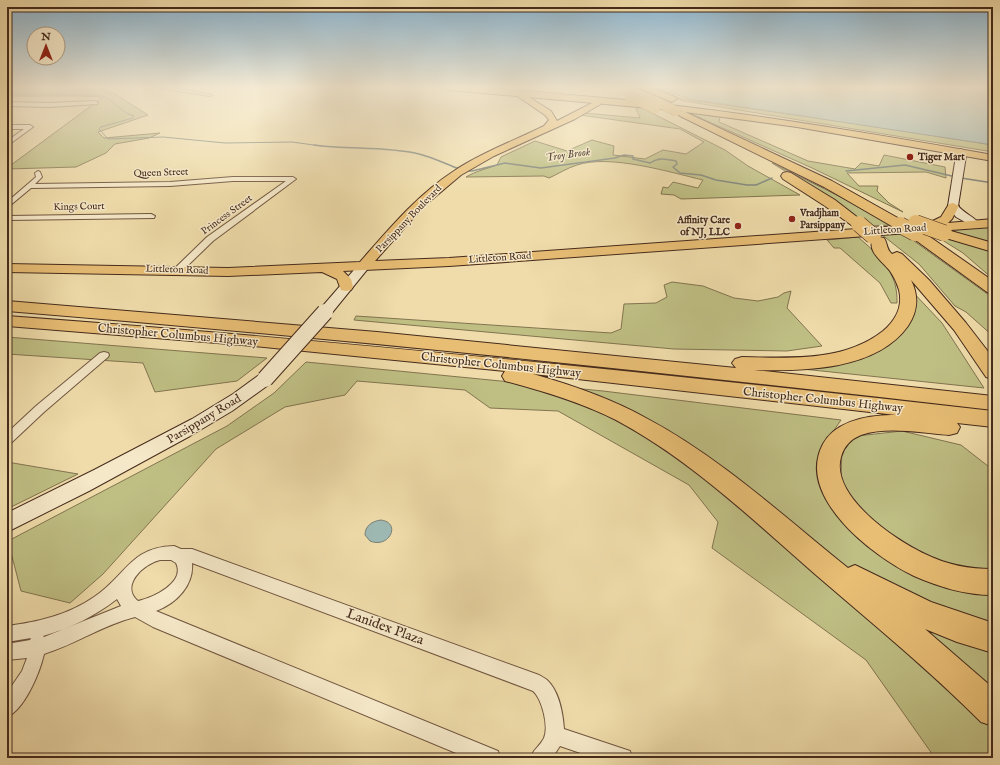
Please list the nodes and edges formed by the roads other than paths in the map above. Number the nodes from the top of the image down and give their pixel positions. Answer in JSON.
{"nodes":[{"id":1,"x":551,"y":123,"type":"edge"},
{"id":2,"x":559,"y":123,"type":"edge"},
{"id":3,"x":683,"y":123,"type":"edge"},
{"id":4,"x":700,"y":123,"type":"edge"},
{"id":5,"x":786,"y":123,"type":"edge"},
{"id":6,"x":799,"y":123,"type":"edge"},
{"id":7,"x":7,"y":127,"type":"edge"},
{"id":8,"x":548,"y":128,"type":"junction"},
{"id":9,"x":7,"y":144,"type":"edge"},
{"id":10,"x":960,"y":152,"type":"junction"},
{"id":11,"x":992,"y":157,"type":"edge"},
{"id":12,"x":38,"y":173,"type":"dead end"},
{"id":13,"x":293,"y":179,"type":"joint"},
{"id":14,"x":828,"y":184,"type":"junction"},
{"id":15,"x":30,"y":186,"type":"junction"},
{"id":16,"x":7,"y":197,"type":"edge"},
{"id":17,"x":17,"y":197,"type":"junction"},
{"id":18,"x":7,"y":206,"type":"edge"},
{"id":19,"x":953,"y":206,"type":"junction"},
{"id":20,"x":151,"y":216,"type":"dead end"},
{"id":21,"x":7,"y":218,"type":"edge"},
{"id":22,"x":993,"y":223,"type":"edge"},
{"id":23,"x":974,"y":224,"type":"junction"},
{"id":24,"x":919,"y":228,"type":"junction"},
{"id":25,"x":876,"y":238,"type":"junction"},
{"id":26,"x":991,"y":248,"type":"edge"},
{"id":27,"x":364,"y":266,"type":"junction"},
{"id":28,"x":7,"y":268,"type":"edge"},
{"id":29,"x":325,"y":268,"type":"junction"},
{"id":30,"x":177,"y":271,"type":"junction"},
{"id":31,"x":346,"y":287,"type":"junction"},
{"id":32,"x":993,"y":289,"type":"edge"},
{"id":33,"x":7,"y":306,"type":"edge"},
{"id":34,"x":7,"y":321,"type":"edge"},
{"id":35,"x":104,"y":355,"type":"dead end"},
{"id":36,"x":487,"y":363,"type":"junction"},
{"id":37,"x":675,"y":367,"type":"junction"},
{"id":38,"x":993,"y":372,"type":"edge"},
{"id":39,"x":993,"y":403,"type":"edge"},
{"id":40,"x":993,"y":420,"type":"edge"},
{"id":41,"x":993,"y":430,"type":"edge"},
{"id":42,"x":7,"y":440,"type":"edge"},
{"id":43,"x":7,"y":523,"type":"edge"},
{"id":44,"x":773,"y":523,"type":"junction"},
{"id":45,"x":180,"y":556,"type":"junction"},
{"id":46,"x":125,"y":581,"type":"junction"},
{"id":47,"x":993,"y":582,"type":"edge"},
{"id":48,"x":136,"y":609,"type":"junction"},
{"id":49,"x":40,"y":629,"type":"junction"},
{"id":50,"x":7,"y":634,"type":"edge"},
{"id":51,"x":993,"y":638,"type":"edge"},
{"id":52,"x":38,"y":647,"type":"junction"},
{"id":53,"x":7,"y":652,"type":"edge"},
{"id":54,"x":7,"y":708,"type":"edge"},
{"id":55,"x":993,"y":710,"type":"edge"},
{"id":56,"x":554,"y":735,"type":"junction"},
{"id":57,"x":491,"y":758,"type":"edge"},
{"id":58,"x":538,"y":758,"type":"edge"},
{"id":59,"x":624,"y":758,"type":"edge"}],
"edges":[{"from":1,"to":8,"type":"main road"},
{"from":2,"to":8,"type":"main road","name":"Parsippany Boulevard"},
{"from":3,"to":25,"type":"highway","bridge":true},
{"from":4,"to":14,"type":"highway","bridge":true},
{"from":5,"to":10,"type":"highway"},
{"from":6,"to":11,"type":"highway"},
{"from":7,"to":9,"type":"street"},
{"from":8,"to":27,"type":"main road","name":"Parsippany Boulevard"},
{"from":10,"to":11,"type":"highway"},
{"from":10,"to":19,"type":"main road"},
{"from":12,"to":15,"type":"street"},
{"from":13,"to":15,"type":"street","name":"Queen Street"},
{"from":13,"to":30,"type":"street","name":"Princess Street"},
{"from":14,"to":24,"type":"highway"},
{"from":14,"to":24,"type":"highway","bridge":true},
{"from":15,"to":17,"type":"street"},
{"from":16,"to":17,"type":"street"},
{"from":17,"to":18,"type":"street"},
{"from":19,"to":23,"type":"main road"},
{"from":19,"to":24,"type":"main road"},
{"from":20,"to":21,"type":"street","name":"Kings Court"},
{"from":22,"to":23,"type":"main road","name":"Littleton Road"},
{"from":23,"to":24,"type":"main road","name":"Littleton Road"},
{"from":24,"to":26,"type":"highway","bridge":true},
{"from":24,"to":27,"type":"main road","name":"Littleton Road"},
{"from":24,"to":32,"type":"highway"},
{"from":25,"to":37,"type":"highway"},
{"from":25,"to":38,"type":"highway"},
{"from":27,"to":29,"type":"main road","name":"Littleton Road"},
{"from":27,"to":31,"type":"main road","name":"Parsippany Road"},
{"from":28,"to":30,"type":"main road","name":"Littleton Road"},
{"from":29,"to":30,"type":"main road","name":"Littleton Road"},
{"from":29,"to":31,"type":"main road"},
{"from":31,"to":43,"type":"main road","name":"Parsippany Road","bridge":true},
{"from":33,"to":37,"type":"highway","name":"Christopher Columbus Highway"},
{"from":34,"to":36,"type":"highway","name":"Christopher Columbus Highway"},
{"from":35,"to":42,"type":"street"},
{"from":36,"to":40,"type":"highway","name":"Christopher Columbus Highway"},
{"from":36,"to":44,"type":"highway"},
{"from":37,"to":39,"type":"highway","name":"Christopher Columbus Highway"},
{"from":41,"to":47,"type":"highway"},
{"from":44,"to":51,"type":"highway"},
{"from":44,"to":55,"type":"highway"},
{"from":45,"to":46,"type":"street","name":"Lanidex Plaza"},
{"from":45,"to":48,"type":"street"},
{"from":45,"to":56,"type":"street","name":"Lanidex Plaza"},
{"from":46,"to":48,"type":"street"},
{"from":46,"to":49,"type":"street","name":"Lanidex Plaza"},
{"from":48,"to":52,"type":"street"},
{"from":48,"to":57,"type":"street"},
{"from":49,"to":50,"type":"street","name":"Lanidex Plaza"},
{"from":49,"to":52,"type":"street"},
{"from":52,"to":53,"type":"street"},
{"from":52,"to":54,"type":"street"},
{"from":56,"to":58,"type":"street"},
{"from":56,"to":59,"type":"street"}]}
